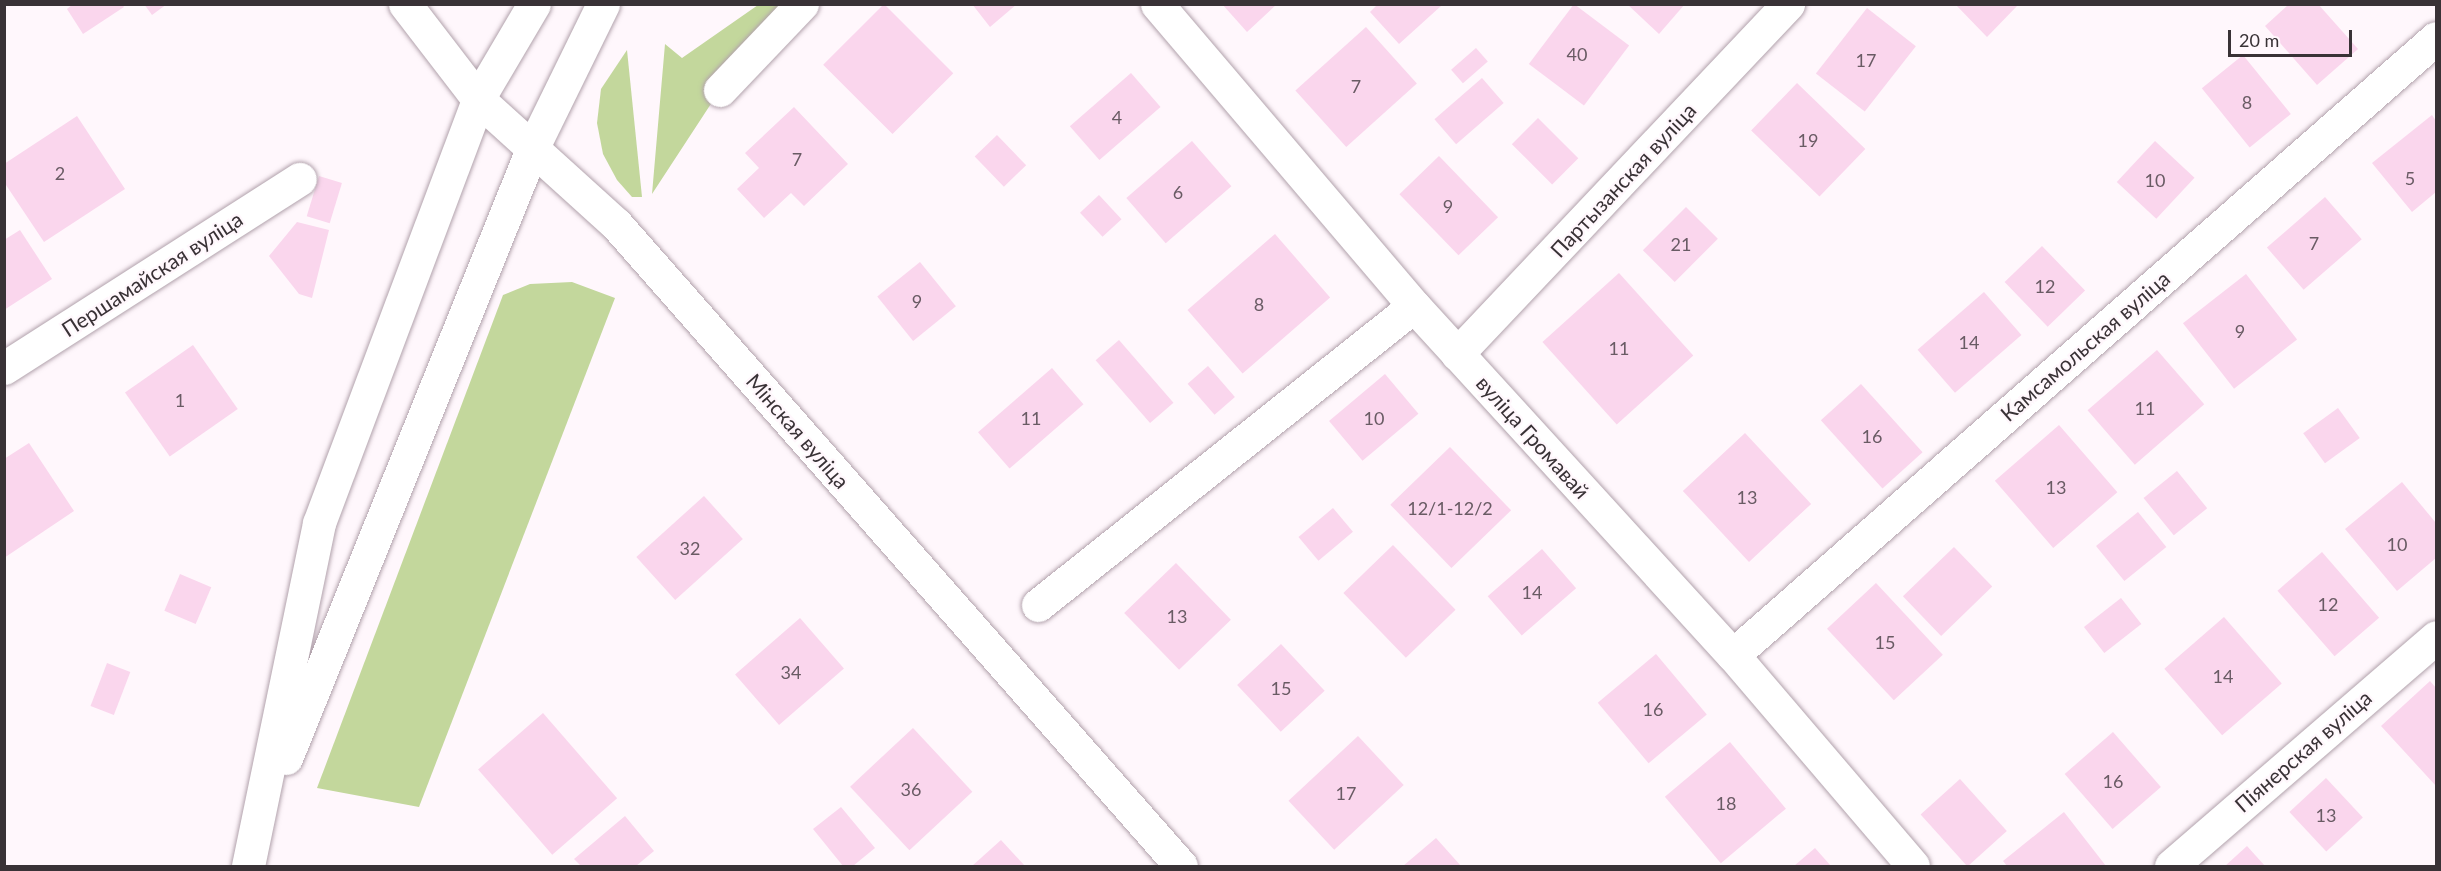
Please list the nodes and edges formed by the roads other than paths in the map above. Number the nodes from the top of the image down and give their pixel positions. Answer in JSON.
{"nodes":[{"id":1,"x":405,"y":4,"type":"edge"},
{"id":2,"x":534,"y":4,"type":"edge"},
{"id":3,"x":603,"y":4,"type":"edge"},
{"id":4,"x":802,"y":4,"type":"edge"},
{"id":5,"x":1157,"y":4,"type":"edge"},
{"id":6,"x":1788,"y":4,"type":"edge"},
{"id":7,"x":2436,"y":38,"type":"edge"},
{"id":8,"x":720,"y":90,"type":"dead end"},
{"id":9,"x":478,"y":99,"type":"junction"},
{"id":10,"x":533,"y":147,"type":"junction"},
{"id":11,"x":300,"y":179,"type":"dead end"},
{"id":12,"x":1414,"y":306,"type":"junction"},
{"id":13,"x":1457,"y":354,"type":"junction"},
{"id":14,"x":4,"y":368,"type":"edge"},
{"id":15,"x":1038,"y":605,"type":"dead end"},
{"id":16,"x":2436,"y":637,"type":"edge"},
{"id":17,"x":1732,"y":655,"type":"junction"},
{"id":18,"x":258,"y":826,"type":"junction"},
{"id":19,"x":248,"y":867,"type":"edge"},
{"id":20,"x":1181,"y":867,"type":"edge"},
{"id":21,"x":1913,"y":867,"type":"edge"},
{"id":22,"x":2170,"y":867,"type":"edge"}],
"edges":[{"from":1,"to":9,"type":"street","name":"Мінская вуліца"},
{"from":2,"to":9,"type":"street"},
{"from":3,"to":10,"type":"street"},
{"from":4,"to":8,"type":"street"},
{"from":5,"to":12,"type":"street","name":"вуліца Громавай"},
{"from":6,"to":13,"type":"street","name":"Партызанская вуліца"},
{"from":7,"to":17,"type":"street","name":"Камсамольская вуліца"},
{"from":9,"to":10,"type":"street","name":"Мінская вуліца"},
{"from":9,"to":18,"type":"street"},
{"from":10,"to":18,"type":"street"},
{"from":10,"to":20,"type":"street","name":"Мінская вуліца"},
{"from":11,"to":14,"type":"street","name":"Першамайская вуліца"},
{"from":12,"to":13,"type":"street","name":"вуліца Громавай"},
{"from":12,"to":15,"type":"street"},
{"from":13,"to":17,"type":"street","name":"вуліца Громавай"},
{"from":16,"to":22,"type":"street","name":"Піянерская вуліца"},
{"from":17,"to":21,"type":"street","name":"вуліца Громавай"},
{"from":18,"to":19,"type":"street"}]}
